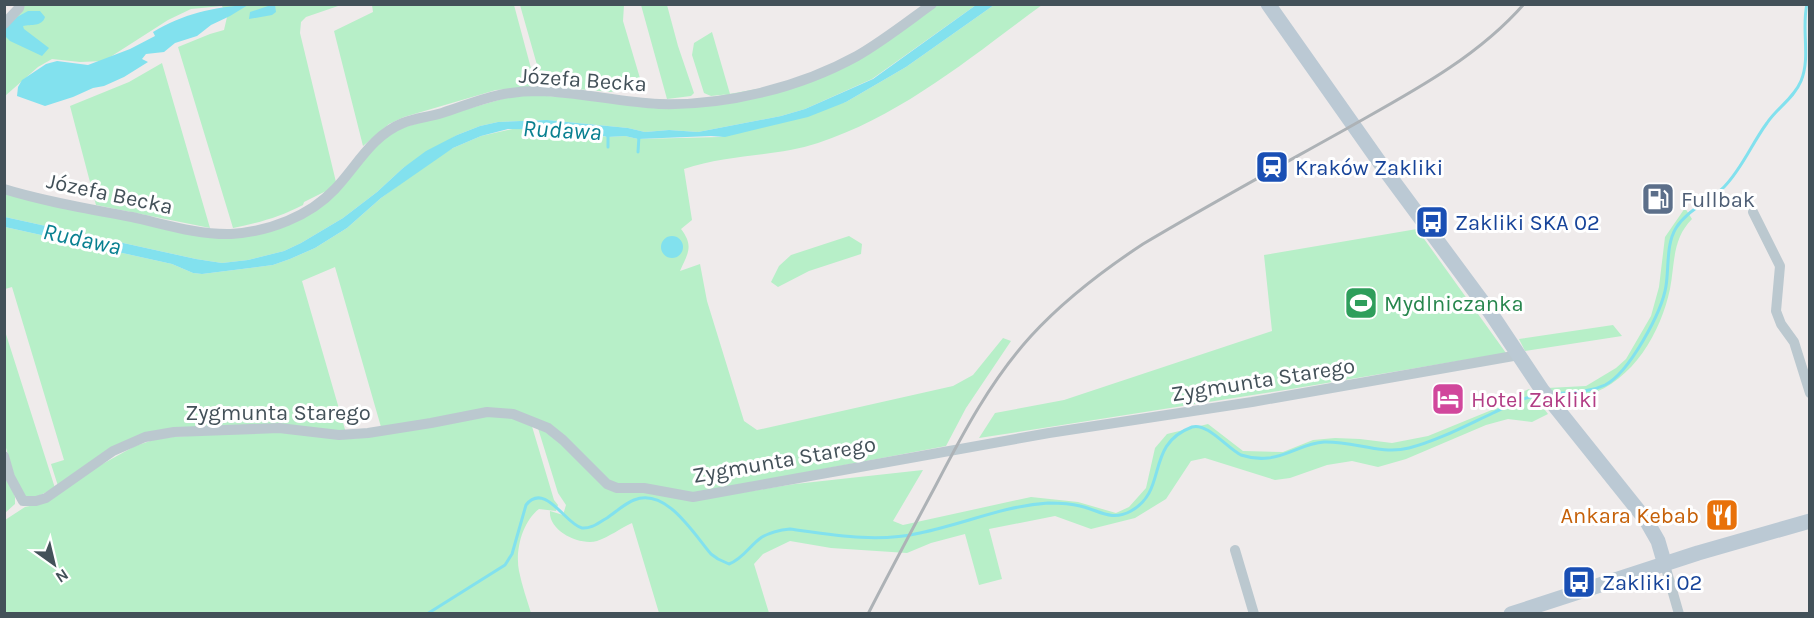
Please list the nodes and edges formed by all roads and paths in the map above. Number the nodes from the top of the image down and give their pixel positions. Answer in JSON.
{"nodes":[{"id":1,"x":20,"y":4,"type":"edge"},
{"id":2,"x":932,"y":4,"type":"edge"},
{"id":3,"x":1268,"y":4,"type":"edge"},
{"id":4,"x":4,"y":24,"type":"edge"},
{"id":5,"x":4,"y":189,"type":"edge"},
{"id":6,"x":1753,"y":212,"type":"dead end"},
{"id":7,"x":1519,"y":355,"type":"junction"},
{"id":8,"x":1809,"y":393,"type":"edge"},
{"id":9,"x":4,"y":456,"type":"edge"},
{"id":10,"x":1809,"y":521,"type":"edge"},
{"id":11,"x":1235,"y":550,"type":"dead end"},
{"id":12,"x":1665,"y":565,"type":"junction"},
{"id":13,"x":1254,"y":614,"type":"edge"},
{"id":14,"x":1511,"y":614,"type":"edge"},
{"id":15,"x":1679,"y":614,"type":"edge"}],
"edges":[{"from":1,"to":4,"type":"street"},
{"from":2,"to":5,"type":"street","name":"Józefa Becka"},
{"from":3,"to":7,"type":"street"},
{"from":6,"to":8,"type":"street"},
{"from":7,"to":9,"type":"street","name":"Zygmunta Starego"},
{"from":7,"to":12,"type":"street"},
{"from":10,"to":12,"type":"street"},
{"from":11,"to":13,"type":"street"},
{"from":12,"to":14,"type":"street"},
{"from":12,"to":15,"type":"street"}]}
